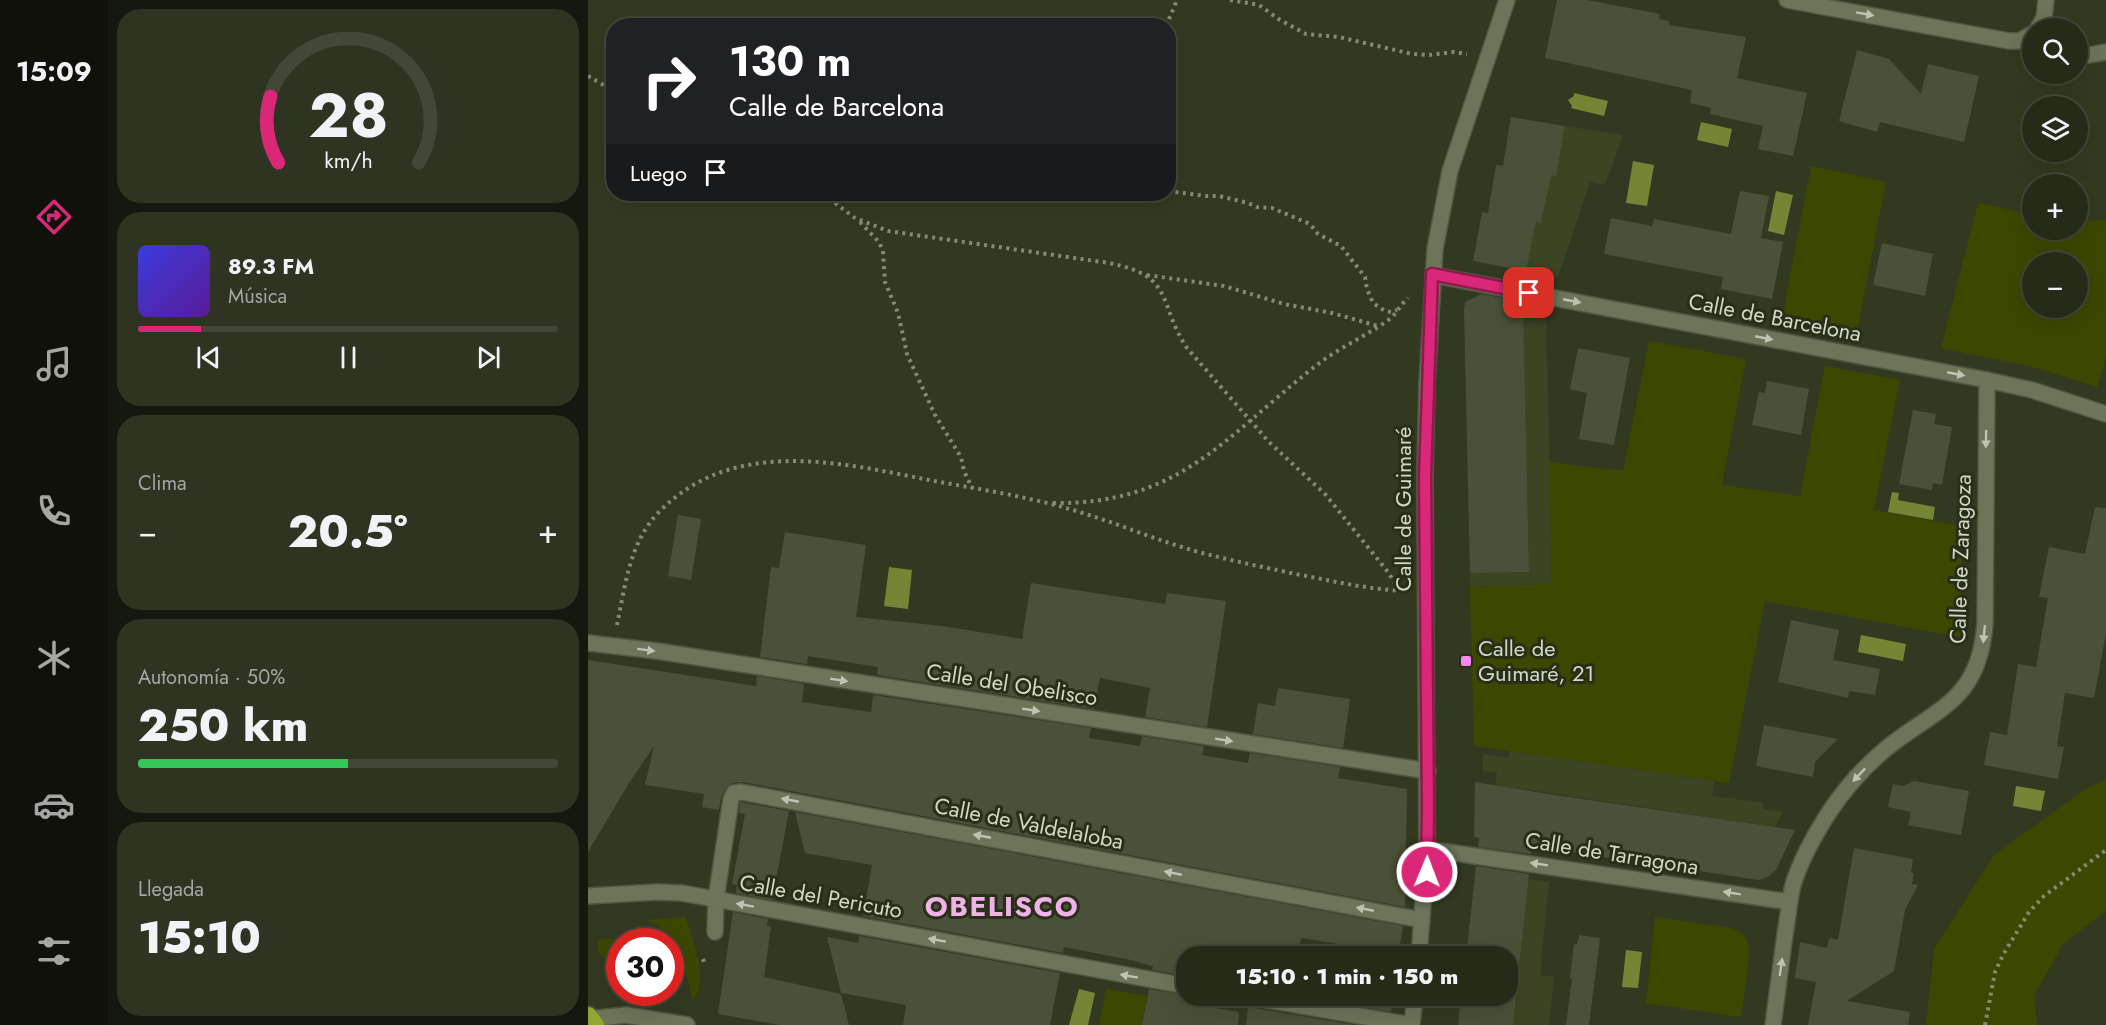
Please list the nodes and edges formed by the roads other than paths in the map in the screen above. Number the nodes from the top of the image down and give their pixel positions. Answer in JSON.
{"nodes":[{"id":1,"x":1507,"y":0,"type":"edge"},
{"id":2,"x":1787,"y":0,"type":"edge"},
{"id":3,"x":2046,"y":0,"type":"edge"},
{"id":4,"x":2044,"y":18,"type":"edge"},
{"id":5,"x":2022,"y":39,"type":"edge"},
{"id":6,"x":2106,"y":52,"type":"edge"},
{"id":7,"x":2088,"y":55,"type":"edge"},
{"id":8,"x":1432,"y":274,"type":"junction"},
{"id":9,"x":1986,"y":380,"type":"junction"},
{"id":10,"x":2106,"y":414,"type":"edge"},
{"id":11,"x":588,"y":643,"type":"edge"},
{"id":12,"x":1428,"y":771,"type":"junction"},
{"id":13,"x":1427,"y":849,"type":"junction"},
{"id":14,"x":588,"y":896,"type":"edge"},
{"id":15,"x":716,"y":899,"type":"junction"},
{"id":16,"x":1790,"y":902,"type":"junction"},
{"id":17,"x":1422,"y":920,"type":"junction"},
{"id":18,"x":715,"y":932,"type":"dead end"},
{"id":19,"x":1420,"y":946,"type":"edge"},
{"id":20,"x":1176,"y":984,"type":"edge"},
{"id":21,"x":1302,"y":1006,"type":"edge"},
{"id":22,"x":1414,"y":1006,"type":"edge"},
{"id":23,"x":591,"y":1020,"type":"edge"},
{"id":24,"x":687,"y":1025,"type":"edge"},
{"id":25,"x":1412,"y":1025,"type":"edge"},
{"id":26,"x":1773,"y":1025,"type":"edge"}],
"edges":[{"from":1,"to":8,"type":"street","name":"Calle de Guimaré"},
{"from":2,"to":5,"type":"street","one_way":true},
{"from":3,"to":4,"type":"street"},
{"from":6,"to":7,"type":"street"},
{"from":8,"to":9,"type":"street","name":"Calle de Barcelona","one_way":true},
{"from":8,"to":12,"type":"street","name":"Calle de Guimaré"},
{"from":9,"to":10,"type":"street","name":"Calle de Barcelona"},
{"from":9,"to":16,"type":"street","name":"Calle de Zaragoza","one_way":true},
{"from":11,"to":12,"type":"street","name":"Calle del Obelisco","one_way":true},
{"from":12,"to":13,"type":"street","name":"Calle de Guimaré"},
{"from":16,"to":13,"type":"street","name":"Calle de Tarragona","one_way":true},
{"from":13,"to":17,"type":"street","name":"Calle de Guimaré"},
{"from":14,"to":15,"type":"street","name":"Calle del Pericuto"},
{"from":17,"to":15,"type":"street","name":"Calle de Valdelaloba","one_way":true},
{"from":15,"to":18,"type":"street","name":"Calle de Valdelaloba"},
{"from":20,"to":15,"type":"street","name":"Calle del Pericuto","one_way":true},
{"from":26,"to":16,"type":"street","name":"Calle de Zaragoza","one_way":true},
{"from":17,"to":19,"type":"street","name":"Calle de Guimaré"},
{"from":21,"to":25,"type":"street"},
{"from":22,"to":25,"type":"street"},
{"from":23,"to":24,"type":"street"}]}
